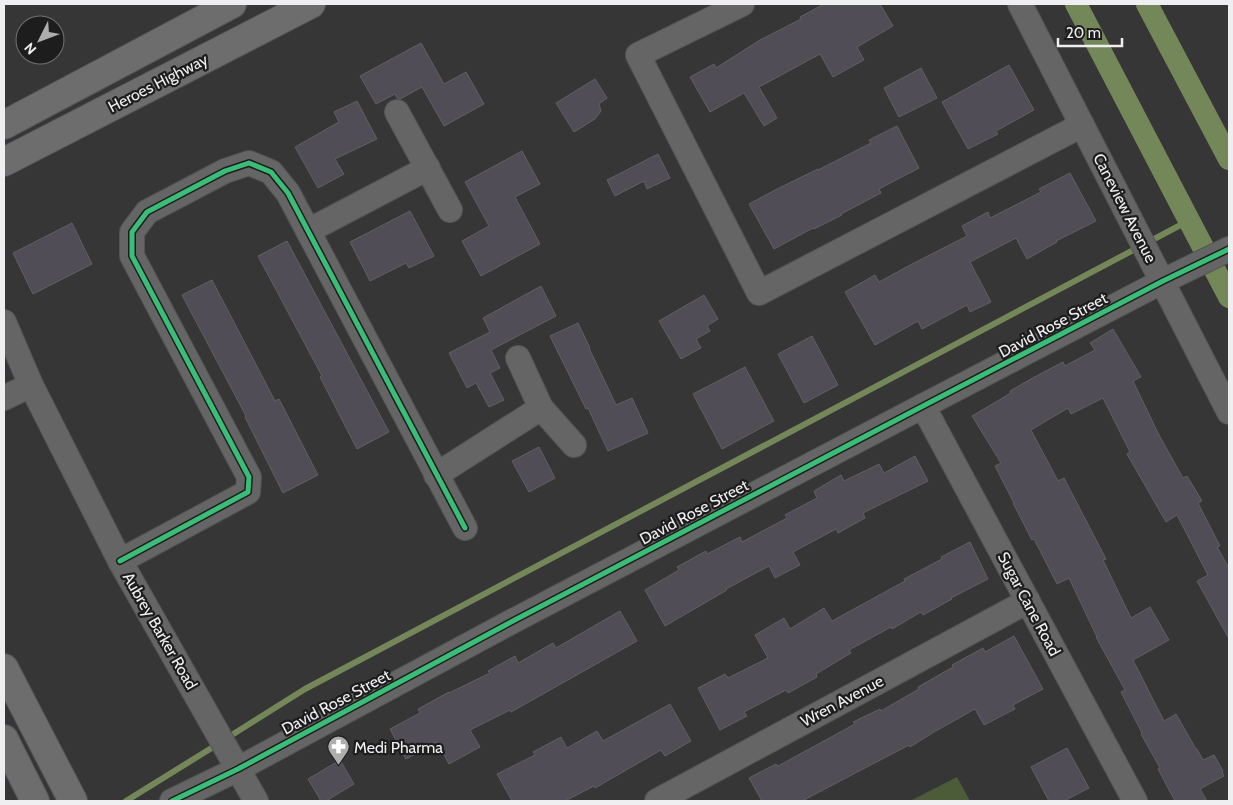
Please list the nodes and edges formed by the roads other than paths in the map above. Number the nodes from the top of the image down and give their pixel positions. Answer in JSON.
{"nodes":[{"id":1,"x":232,"y":4,"type":"edge"},
{"id":2,"x":311,"y":4,"type":"edge"},
{"id":3,"x":742,"y":4,"type":"edge"},
{"id":4,"x":1020,"y":4,"type":"edge"},
{"id":5,"x":397,"y":112,"type":"dead end"},
{"id":6,"x":4,"y":125,"type":"edge"},
{"id":7,"x":1082,"y":125,"type":"junction"},
{"id":8,"x":10,"y":163,"type":"edge"},
{"id":9,"x":428,"y":168,"type":"junction"},
{"id":10,"x":450,"y":210,"type":"dead end"},
{"id":11,"x":308,"y":231,"type":"junction"},
{"id":12,"x":1229,"y":249,"type":"edge"},
{"id":13,"x":1165,"y":280,"type":"junction"},
{"id":14,"x":4,"y":322,"type":"edge"},
{"id":15,"x":518,"y":358,"type":"dead end"},
{"id":16,"x":31,"y":385,"type":"junction"},
{"id":17,"x":4,"y":398,"type":"edge"},
{"id":18,"x":923,"y":406,"type":"junction"},
{"id":19,"x":541,"y":408,"type":"junction"},
{"id":20,"x":1229,"y":412,"type":"edge"},
{"id":21,"x":574,"y":445,"type":"dead end"},
{"id":22,"x":436,"y":475,"type":"junction"},
{"id":23,"x":465,"y":528,"type":"dead end"},
{"id":24,"x":120,"y":561,"type":"junction"},
{"id":25,"x":1028,"y":601,"type":"junction"},
{"id":26,"x":4,"y":668,"type":"edge"},
{"id":27,"x":4,"y":739,"type":"edge"},
{"id":28,"x":238,"y":769,"type":"junction"},
{"id":29,"x":35,"y":801,"type":"edge"},
{"id":30,"x":73,"y":801,"type":"edge"},
{"id":31,"x":172,"y":801,"type":"edge"},
{"id":32,"x":256,"y":801,"type":"edge"},
{"id":33,"x":657,"y":801,"type":"edge"},
{"id":34,"x":1135,"y":801,"type":"edge"}],
"edges":[{"from":1,"to":6,"type":"main road"},
{"from":2,"to":8,"type":"main road","name":"Heroes Highway"},
{"from":3,"to":7,"type":"street"},
{"from":4,"to":7,"type":"street","name":"Caneview Avenue"},
{"from":5,"to":9,"type":"street"},
{"from":7,"to":13,"type":"street","name":"Caneview Avenue"},
{"from":9,"to":10,"type":"street"},
{"from":9,"to":11,"type":"street"},
{"from":11,"to":22,"type":"street"},
{"from":11,"to":24,"type":"street"},
{"from":12,"to":13,"type":"street","name":"David Rose Street"},
{"from":13,"to":18,"type":"street","name":"David Rose Street"},
{"from":13,"to":20,"type":"street","name":"Caneview Avenue"},
{"from":14,"to":16,"type":"street","name":"Aubrey Barker Road"},
{"from":15,"to":19,"type":"street"},
{"from":16,"to":17,"type":"street"},
{"from":16,"to":24,"type":"street","name":"Aubrey Barker Road"},
{"from":18,"to":25,"type":"street","name":"Sugar Cane Road"},
{"from":18,"to":28,"type":"street","name":"David Rose Street"},
{"from":19,"to":21,"type":"street"},
{"from":19,"to":22,"type":"street"},
{"from":22,"to":23,"type":"street"},
{"from":24,"to":28,"type":"street","name":"Aubrey Barker Road"},
{"from":25,"to":33,"type":"street","name":"Wren Avenue"},
{"from":25,"to":34,"type":"street","name":"Sugar Cane Road"},
{"from":26,"to":30,"type":"main road"},
{"from":27,"to":29,"type":"main road"},
{"from":28,"to":31,"type":"street","name":"David Rose Street"},
{"from":28,"to":32,"type":"street","name":"Aubrey Barker Road"}]}
